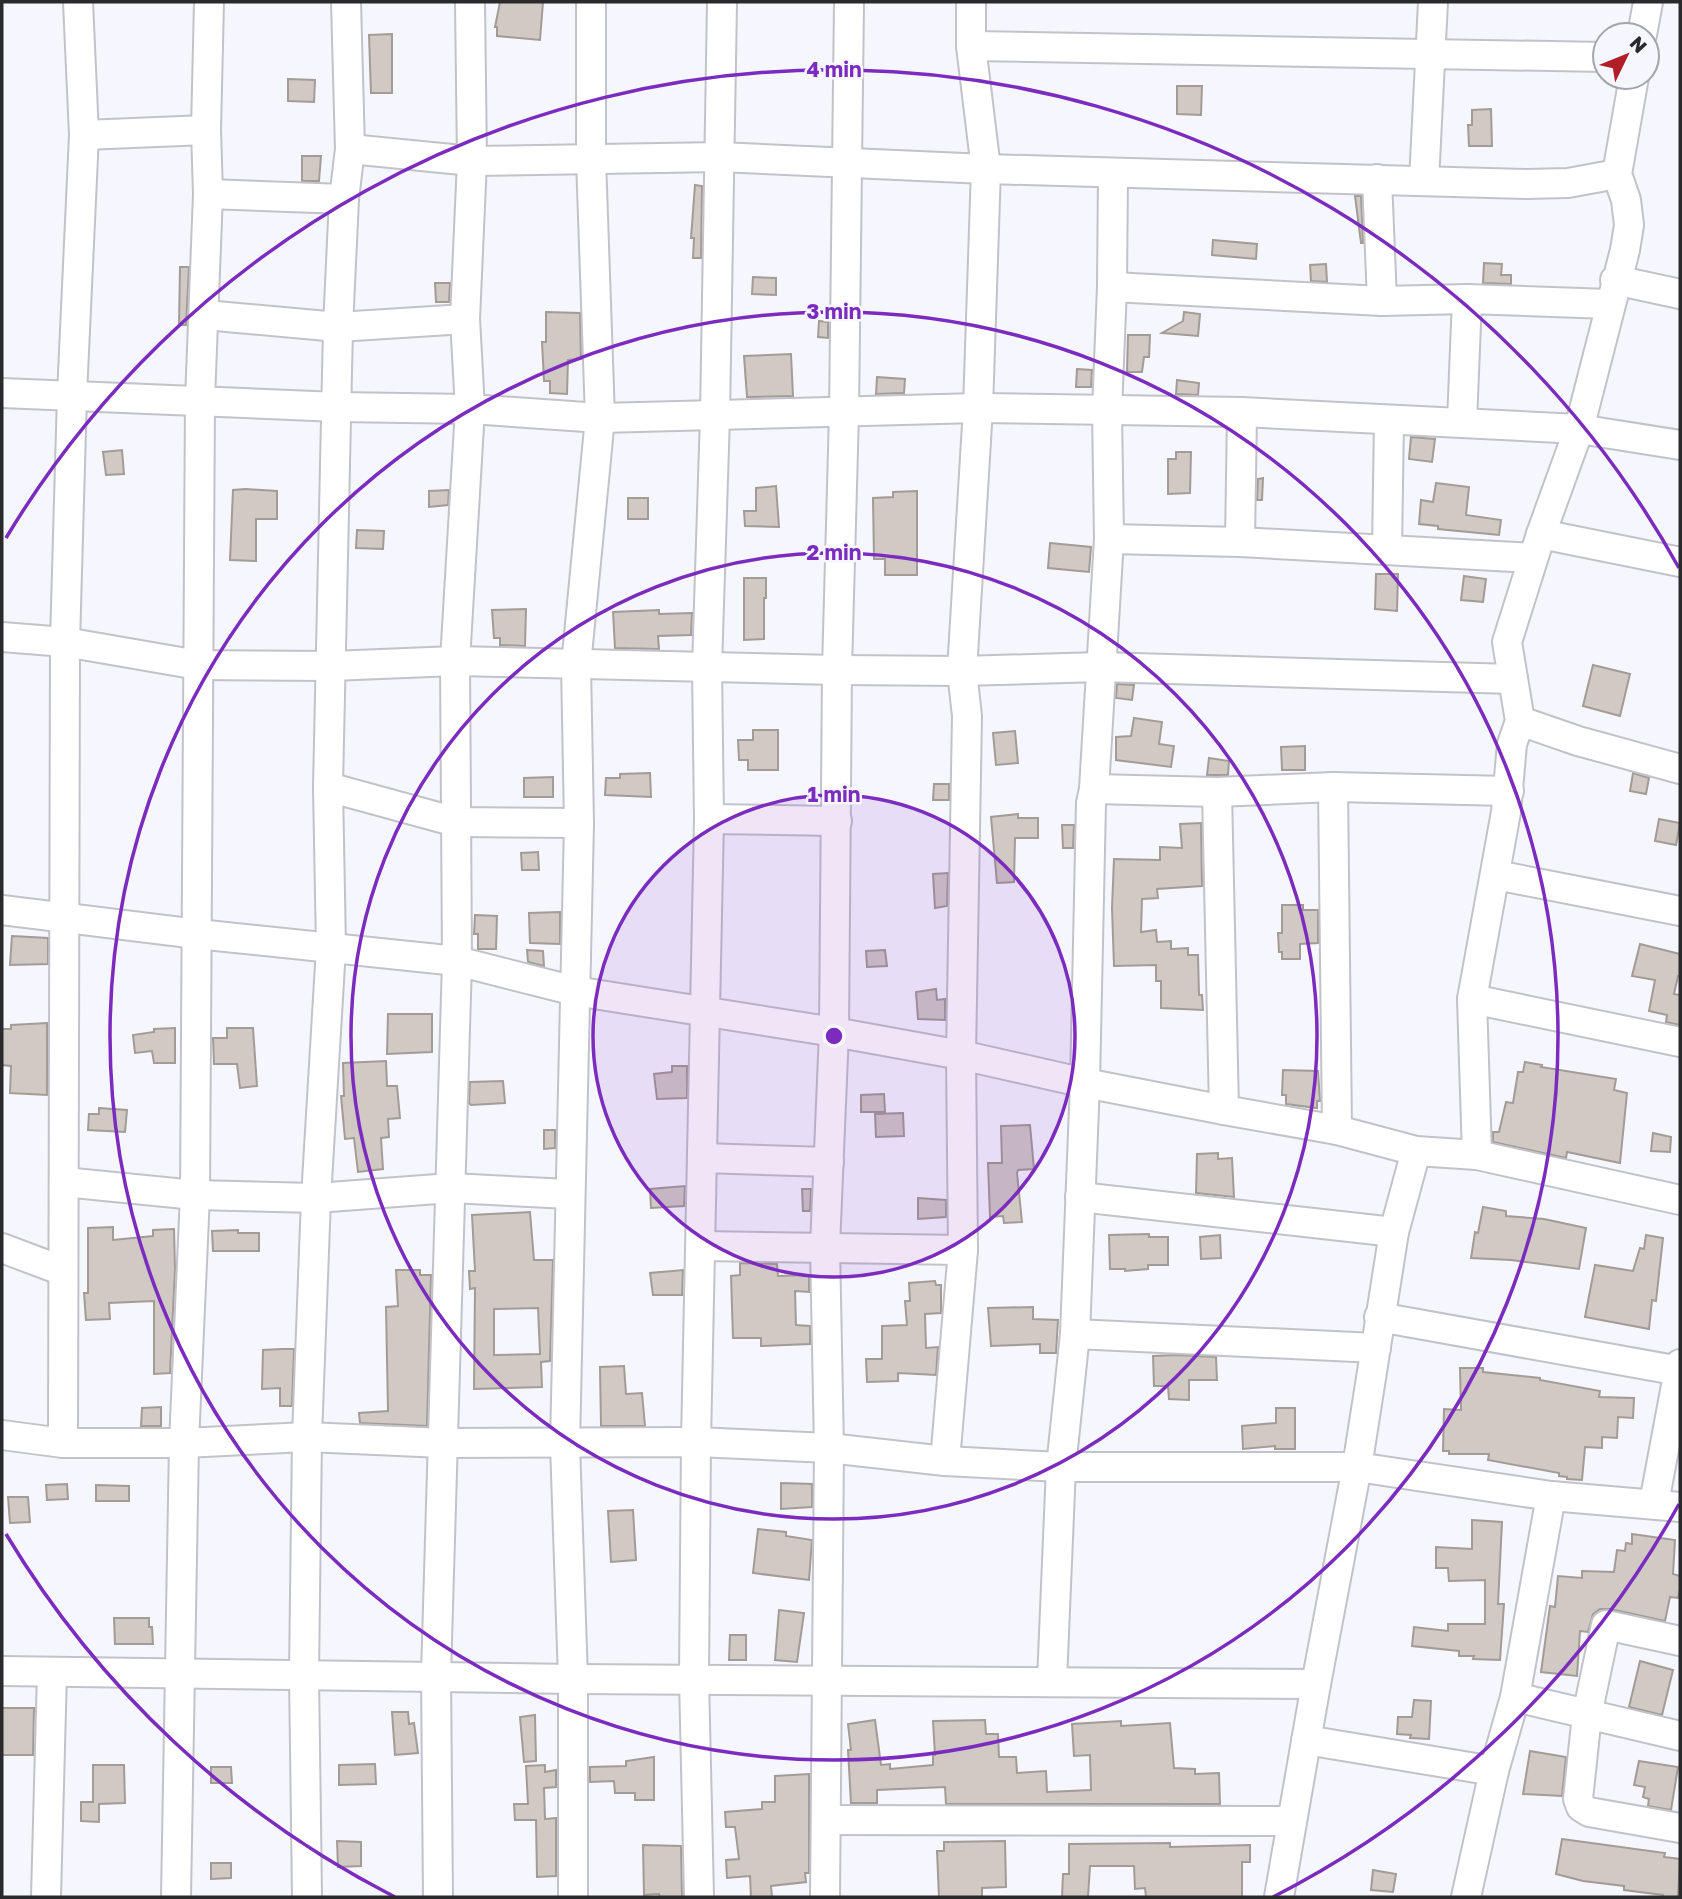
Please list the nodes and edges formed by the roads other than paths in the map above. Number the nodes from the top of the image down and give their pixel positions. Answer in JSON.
{"nodes":[{"id":1,"x":78,"y":2,"type":"edge"},
{"id":2,"x":209,"y":2,"type":"edge"},
{"id":3,"x":346,"y":2,"type":"edge"},
{"id":4,"x":470,"y":2,"type":"edge"},
{"id":5,"x":591,"y":2,"type":"edge"},
{"id":6,"x":722,"y":2,"type":"edge"},
{"id":7,"x":849,"y":2,"type":"edge"},
{"id":8,"x":971,"y":2,"type":"edge"},
{"id":9,"x":1433,"y":2,"type":"edge"},
{"id":10,"x":1648,"y":2,"type":"edge"},
{"id":11,"x":1645,"y":21,"type":"edge"},
{"id":12,"x":971,"y":46,"type":"junction"},
{"id":13,"x":1430,"y":54,"type":"junction"},
{"id":14,"x":1591,"y":57,"type":"edge"},
{"id":15,"x":1632,"y":91,"type":"edge"},
{"id":16,"x":206,"y":130,"type":"junction"},
{"id":17,"x":84,"y":135,"type":"junction"},
{"id":18,"x":350,"y":149,"type":"junction"},
{"id":19,"x":720,"y":157,"type":"junction"},
{"id":20,"x":591,"y":159,"type":"junction"},
{"id":21,"x":472,"y":161,"type":"junction"},
{"id":22,"x":847,"y":162,"type":"junction"},
{"id":23,"x":986,"y":169,"type":"junction"},
{"id":24,"x":1113,"y":173,"type":"junction"},
{"id":25,"x":1617,"y":174,"type":"junction"},
{"id":26,"x":1377,"y":179,"type":"junction"},
{"id":27,"x":1424,"y":181,"type":"junction"},
{"id":28,"x":208,"y":194,"type":"junction"},
{"id":29,"x":344,"y":199,"type":"junction"},
{"id":30,"x":1112,"y":287,"type":"junction"},
{"id":31,"x":1612,"y":292,"type":"junction"},
{"id":32,"x":1680,"y":294,"type":"edge"},
{"id":33,"x":1467,"y":299,"type":"junction"},
{"id":34,"x":1382,"y":300,"type":"junction"},
{"id":35,"x":205,"y":314,"type":"junction"},
{"id":36,"x":465,"y":319,"type":"junction"},
{"id":37,"x":338,"y":327,"type":"junction"},
{"id":38,"x":2,"y":393,"type":"edge"},
{"id":39,"x":72,"y":396,"type":"junction"},
{"id":40,"x":200,"y":400,"type":"junction"},
{"id":41,"x":338,"y":407,"type":"junction"},
{"id":42,"x":978,"y":408,"type":"junction"},
{"id":43,"x":470,"y":409,"type":"junction"},
{"id":44,"x":1107,"y":411,"type":"junction"},
{"id":45,"x":1242,"y":412,"type":"junction"},
{"id":46,"x":844,"y":413,"type":"junction"},
{"id":47,"x":715,"y":416,"type":"junction"},
{"id":48,"x":600,"y":418,"type":"junction"},
{"id":49,"x":1389,"y":421,"type":"junction"},
{"id":50,"x":1461,"y":422,"type":"junction"},
{"id":51,"x":1579,"y":429,"type":"junction"},
{"id":52,"x":1680,"y":445,"type":"edge"},
{"id":53,"x":1109,"y":539,"type":"junction"},
{"id":54,"x":1240,"y":542,"type":"junction"},
{"id":55,"x":1537,"y":546,"type":"junction"},
{"id":56,"x":1387,"y":550,"type":"junction"},
{"id":57,"x":1680,"y":562,"type":"edge"},
{"id":58,"x":2,"y":637,"type":"edge"},
{"id":59,"x":65,"y":642,"type":"junction"},
{"id":60,"x":455,"y":661,"type":"junction"},
{"id":61,"x":198,"y":665,"type":"junction"},
{"id":62,"x":576,"y":665,"type":"junction"},
{"id":63,"x":331,"y":666,"type":"junction"},
{"id":64,"x":707,"y":667,"type":"junction"},
{"id":65,"x":1100,"y":667,"type":"junction"},
{"id":66,"x":837,"y":670,"type":"junction"},
{"id":67,"x":962,"y":671,"type":"junction"},
{"id":68,"x":1513,"y":678,"type":"junction"},
{"id":69,"x":1520,"y":721,"type":"junction"},
{"id":70,"x":1680,"y":769,"type":"edge"},
{"id":71,"x":328,"y":787,"type":"junction"},
{"id":72,"x":1333,"y":787,"type":"junction"},
{"id":73,"x":1094,"y":789,"type":"junction"},
{"id":74,"x":1509,"y":791,"type":"junction"},
{"id":75,"x":1217,"y":792,"type":"junction"},
{"id":76,"x":709,"y":819,"type":"junction"},
{"id":77,"x":837,"y":821,"type":"junction"},
{"id":78,"x":456,"y":822,"type":"junction"},
{"id":79,"x":579,"y":823,"type":"junction"},
{"id":80,"x":1496,"y":875,"type":"junction"},
{"id":81,"x":2,"y":910,"type":"edge"},
{"id":82,"x":1680,"y":911,"type":"edge"},
{"id":83,"x":65,"y":919,"type":"junction"},
{"id":84,"x":197,"y":934,"type":"junction"},
{"id":85,"x":331,"y":948,"type":"junction"},
{"id":86,"x":457,"y":961,"type":"junction"},
{"id":87,"x":575,"y":992,"type":"junction"},
{"id":88,"x":1472,"y":999,"type":"junction"},
{"id":89,"x":705,"y":1013,"type":"junction"},
{"id":90,"x":834,"y":1032,"type":"junction"},
{"id":91,"x":1680,"y":1042,"type":"edge"},
{"id":92,"x":961,"y":1055,"type":"junction"},
{"id":93,"x":1085,"y":1083,"type":"junction"},
{"id":94,"x":1224,"y":1111,"type":"junction"},
{"id":95,"x":1337,"y":1130,"type":"junction"},
{"id":96,"x":1416,"y":1151,"type":"junction"},
{"id":97,"x":1478,"y":1155,"type":"junction"},
{"id":98,"x":702,"y":1158,"type":"junction"},
{"id":99,"x":829,"y":1162,"type":"junction"},
{"id":100,"x":64,"y":1182,"type":"junction"},
{"id":101,"x":451,"y":1188,"type":"junction"},
{"id":102,"x":569,"y":1194,"type":"junction"},
{"id":103,"x":195,"y":1195,"type":"junction"},
{"id":104,"x":1080,"y":1197,"type":"junction"},
{"id":105,"x":316,"y":1198,"type":"junction"},
{"id":106,"x":1680,"y":1200,"type":"edge"},
{"id":107,"x":1394,"y":1233,"type":"junction"},
{"id":108,"x":701,"y":1246,"type":"junction"},
{"id":109,"x":825,"y":1247,"type":"junction"},
{"id":110,"x":2,"y":1248,"type":"edge"},
{"id":111,"x":963,"y":1250,"type":"junction"},
{"id":112,"x":63,"y":1271,"type":"junction"},
{"id":113,"x":1379,"y":1317,"type":"junction"},
{"id":114,"x":1074,"y":1335,"type":"junction"},
{"id":115,"x":1376,"y":1348,"type":"junction"},
{"id":116,"x":1680,"y":1368,"type":"edge"},
{"id":117,"x":2,"y":1435,"type":"edge"},
{"id":118,"x":307,"y":1437,"type":"junction"},
{"id":119,"x":63,"y":1443,"type":"junction"},
{"id":120,"x":184,"y":1443,"type":"junction"},
{"id":121,"x":443,"y":1443,"type":"junction"},
{"id":122,"x":696,"y":1443,"type":"junction"},
{"id":123,"x":565,"y":1444,"type":"junction"},
{"id":124,"x":829,"y":1448,"type":"junction"},
{"id":125,"x":944,"y":1461,"type":"junction"},
{"id":126,"x":1061,"y":1467,"type":"junction"},
{"id":127,"x":1357,"y":1467,"type":"junction"},
{"id":128,"x":1551,"y":1496,"type":"junction"},
{"id":129,"x":1667,"y":1505,"type":"edge"},
{"id":130,"x":1680,"y":1642,"type":"edge"},
{"id":131,"x":2,"y":1671,"type":"edge"},
{"id":132,"x":52,"y":1672,"type":"junction"},
{"id":133,"x":180,"y":1673,"type":"junction"},
{"id":134,"x":304,"y":1674,"type":"junction"},
{"id":135,"x":436,"y":1675,"type":"junction"},
{"id":136,"x":694,"y":1678,"type":"junction"},
{"id":137,"x":573,"y":1679,"type":"junction"},
{"id":138,"x":827,"y":1679,"type":"junction"},
{"id":139,"x":1052,"y":1681,"type":"junction"},
{"id":140,"x":1316,"y":1684,"type":"junction"},
{"id":141,"x":1515,"y":1698,"type":"junction"},
{"id":142,"x":1587,"y":1715,"type":"junction"},
{"id":143,"x":1680,"y":1735,"type":"edge"},
{"id":144,"x":1306,"y":1740,"type":"junction"},
{"id":145,"x":1494,"y":1771,"type":"junction"},
{"id":146,"x":827,"y":1820,"type":"junction"},
{"id":147,"x":1292,"y":1821,"type":"junction"},
{"id":148,"x":1680,"y":1828,"type":"edge"},
{"id":149,"x":46,"y":1897,"type":"edge"},
{"id":150,"x":176,"y":1897,"type":"edge"},
{"id":151,"x":307,"y":1897,"type":"edge"},
{"id":152,"x":438,"y":1897,"type":"edge"},
{"id":153,"x":573,"y":1897,"type":"edge"},
{"id":154,"x":699,"y":1897,"type":"edge"},
{"id":155,"x":825,"y":1897,"type":"edge"},
{"id":156,"x":1279,"y":1897,"type":"edge"},
{"id":157,"x":1466,"y":1897,"type":"edge"}],
"edges":[{"from":1,"to":17,"type":"street"},
{"from":2,"to":16,"type":"street"},
{"from":3,"to":18,"type":"street"},
{"from":4,"to":21,"type":"street"},
{"from":5,"to":20,"type":"street"},
{"from":6,"to":19,"type":"street"},
{"from":7,"to":22,"type":"street"},
{"from":8,"to":12,"type":"street"},
{"from":9,"to":13,"type":"street"},
{"from":10,"to":11,"type":"street"},
{"from":12,"to":13,"type":"street"},
{"from":12,"to":23,"type":"street"},
{"from":13,"to":14,"type":"street"},
{"from":13,"to":27,"type":"street"},
{"from":15,"to":25,"type":"street"},
{"from":16,"to":17,"type":"street"},
{"from":16,"to":28,"type":"street"},
{"from":17,"to":39,"type":"street"},
{"from":18,"to":21,"type":"street"},
{"from":18,"to":29,"type":"street"},
{"from":19,"to":20,"type":"street"},
{"from":19,"to":22,"type":"street"},
{"from":19,"to":47,"type":"street"},
{"from":20,"to":21,"type":"street"},
{"from":20,"to":48,"type":"street"},
{"from":21,"to":36,"type":"street"},
{"from":22,"to":23,"type":"street"},
{"from":22,"to":46,"type":"street"},
{"from":23,"to":24,"type":"street"},
{"from":23,"to":42,"type":"street"},
{"from":24,"to":26,"type":"street"},
{"from":24,"to":30,"type":"street"},
{"from":25,"to":27,"type":"street"},
{"from":25,"to":31,"type":"street"},
{"from":26,"to":27,"type":"street"},
{"from":26,"to":34,"type":"street"},
{"from":28,"to":29,"type":"street"},
{"from":28,"to":35,"type":"street"},
{"from":29,"to":37,"type":"street"},
{"from":30,"to":34,"type":"street"},
{"from":30,"to":44,"type":"street"},
{"from":31,"to":32,"type":"street"},
{"from":31,"to":33,"type":"street"},
{"from":31,"to":51,"type":"street"},
{"from":33,"to":34,"type":"street"},
{"from":33,"to":50,"type":"street"},
{"from":35,"to":37,"type":"street"},
{"from":35,"to":40,"type":"street"},
{"from":36,"to":37,"type":"street"},
{"from":36,"to":43,"type":"street"},
{"from":37,"to":41,"type":"street"},
{"from":38,"to":39,"type":"street"},
{"from":39,"to":40,"type":"street"},
{"from":39,"to":59,"type":"street"},
{"from":40,"to":41,"type":"street"},
{"from":40,"to":61,"type":"street"},
{"from":41,"to":43,"type":"street"},
{"from":41,"to":63,"type":"street"},
{"from":42,"to":44,"type":"street"},
{"from":42,"to":46,"type":"street"},
{"from":42,"to":67,"type":"street"},
{"from":43,"to":48,"type":"street"},
{"from":43,"to":60,"type":"street"},
{"from":44,"to":45,"type":"street"},
{"from":44,"to":53,"type":"street"},
{"from":45,"to":49,"type":"street"},
{"from":45,"to":54,"type":"street"},
{"from":46,"to":47,"type":"street"},
{"from":46,"to":66,"type":"street"},
{"from":47,"to":48,"type":"street"},
{"from":47,"to":64,"type":"street"},
{"from":48,"to":62,"type":"street"},
{"from":49,"to":50,"type":"street"},
{"from":49,"to":56,"type":"street"},
{"from":50,"to":51,"type":"street"},
{"from":51,"to":52,"type":"street"},
{"from":51,"to":55,"type":"street"},
{"from":53,"to":54,"type":"street"},
{"from":53,"to":65,"type":"street"},
{"from":54,"to":56,"type":"street"},
{"from":55,"to":56,"type":"street"},
{"from":55,"to":57,"type":"street"},
{"from":55,"to":68,"type":"street"},
{"from":58,"to":59,"type":"street"},
{"from":59,"to":61,"type":"street"},
{"from":59,"to":83,"type":"street"},
{"from":60,"to":62,"type":"street"},
{"from":60,"to":63,"type":"street"},
{"from":60,"to":78,"type":"street"},
{"from":61,"to":63,"type":"street"},
{"from":61,"to":84,"type":"street"},
{"from":62,"to":64,"type":"street"},
{"from":62,"to":79,"type":"street"},
{"from":63,"to":71,"type":"street"},
{"from":64,"to":66,"type":"street"},
{"from":64,"to":76,"type":"street"},
{"from":65,"to":67,"type":"street"},
{"from":65,"to":68,"type":"street"},
{"from":65,"to":73,"type":"street"},
{"from":66,"to":67,"type":"street"},
{"from":66,"to":77,"type":"street"},
{"from":67,"to":92,"type":"street"},
{"from":68,"to":69,"type":"street"},
{"from":69,"to":70,"type":"street"},
{"from":69,"to":74,"type":"street"},
{"from":71,"to":78,"type":"street"},
{"from":71,"to":85,"type":"street"},
{"from":72,"to":74,"type":"street"},
{"from":72,"to":75,"type":"street"},
{"from":72,"to":95,"type":"street"},
{"from":73,"to":75,"type":"street"},
{"from":73,"to":93,"type":"street"},
{"from":74,"to":80,"type":"street"},
{"from":75,"to":94,"type":"street"},
{"from":76,"to":77,"type":"street"},
{"from":76,"to":89,"type":"street"},
{"from":77,"to":90,"type":"street"},
{"from":78,"to":79,"type":"street"},
{"from":78,"to":86,"type":"street"},
{"from":79,"to":87,"type":"street"},
{"from":80,"to":82,"type":"street"},
{"from":80,"to":88,"type":"street"},
{"from":81,"to":83,"type":"street"},
{"from":83,"to":84,"type":"street"},
{"from":83,"to":100,"type":"street"},
{"from":84,"to":85,"type":"street"},
{"from":84,"to":103,"type":"street"},
{"from":85,"to":86,"type":"street"},
{"from":85,"to":105,"type":"street"},
{"from":86,"to":87,"type":"street"},
{"from":86,"to":101,"type":"street"},
{"from":87,"to":89,"type":"street"},
{"from":87,"to":102,"type":"street"},
{"from":88,"to":91,"type":"street"},
{"from":88,"to":97,"type":"street"},
{"from":89,"to":90,"type":"street"},
{"from":89,"to":98,"type":"street"},
{"from":90,"to":92,"type":"street"},
{"from":90,"to":99,"type":"street"},
{"from":92,"to":93,"type":"street"},
{"from":92,"to":111,"type":"street"},
{"from":93,"to":94,"type":"street"},
{"from":93,"to":104,"type":"street"},
{"from":94,"to":95,"type":"street"},
{"from":95,"to":96,"type":"street"},
{"from":96,"to":97,"type":"street"},
{"from":96,"to":107,"type":"street"},
{"from":97,"to":106,"type":"street"},
{"from":98,"to":99,"type":"street"},
{"from":98,"to":108,"type":"street"},
{"from":99,"to":109,"type":"street"},
{"from":100,"to":103,"type":"street"},
{"from":100,"to":112,"type":"street"},
{"from":101,"to":102,"type":"street"},
{"from":101,"to":105,"type":"street"},
{"from":101,"to":121,"type":"street"},
{"from":102,"to":123,"type":"street"},
{"from":103,"to":105,"type":"street"},
{"from":103,"to":120,"type":"street"},
{"from":104,"to":107,"type":"street"},
{"from":104,"to":114,"type":"street"},
{"from":105,"to":118,"type":"street"},
{"from":107,"to":113,"type":"street"},
{"from":108,"to":109,"type":"street"},
{"from":108,"to":122,"type":"street"},
{"from":109,"to":111,"type":"street"},
{"from":109,"to":124,"type":"street"},
{"from":110,"to":112,"type":"street"},
{"from":111,"to":125,"type":"street"},
{"from":112,"to":119,"type":"street"},
{"from":113,"to":115,"type":"street"},
{"from":113,"to":116,"type":"street"},
{"from":114,"to":115,"type":"street"},
{"from":114,"to":126,"type":"street"},
{"from":115,"to":127,"type":"street"},
{"from":116,"to":129,"type":"street"},
{"from":117,"to":119,"type":"street"},
{"from":118,"to":120,"type":"street"},
{"from":118,"to":121,"type":"street"},
{"from":118,"to":134,"type":"street"},
{"from":119,"to":120,"type":"street"},
{"from":120,"to":133,"type":"street"},
{"from":121,"to":123,"type":"street"},
{"from":121,"to":135,"type":"street"},
{"from":122,"to":123,"type":"street"},
{"from":122,"to":124,"type":"street"},
{"from":122,"to":136,"type":"street"},
{"from":123,"to":137,"type":"street"},
{"from":124,"to":125,"type":"street"},
{"from":124,"to":138,"type":"street"},
{"from":125,"to":126,"type":"street"},
{"from":126,"to":127,"type":"street"},
{"from":126,"to":139,"type":"street"},
{"from":127,"to":128,"type":"street"},
{"from":127,"to":140,"type":"street"},
{"from":128,"to":129,"type":"street"},
{"from":128,"to":141,"type":"street"},
{"from":130,"to":142,"type":"street"},
{"from":131,"to":132,"type":"street"},
{"from":132,"to":133,"type":"street"},
{"from":132,"to":149,"type":"street"},
{"from":133,"to":134,"type":"street"},
{"from":133,"to":150,"type":"street"},
{"from":134,"to":135,"type":"street"},
{"from":134,"to":151,"type":"street"},
{"from":135,"to":137,"type":"street"},
{"from":135,"to":152,"type":"street"},
{"from":136,"to":137,"type":"street"},
{"from":136,"to":138,"type":"street"},
{"from":136,"to":154,"type":"street"},
{"from":137,"to":153,"type":"street"},
{"from":138,"to":139,"type":"street"},
{"from":138,"to":146,"type":"street"},
{"from":139,"to":140,"type":"street"},
{"from":140,"to":144,"type":"street"},
{"from":141,"to":142,"type":"street"},
{"from":141,"to":145,"type":"street"},
{"from":142,"to":143,"type":"street"},
{"from":142,"to":148,"type":"street"},
{"from":144,"to":145,"type":"street"},
{"from":144,"to":147,"type":"street"},
{"from":145,"to":157,"type":"street"},
{"from":146,"to":147,"type":"street"},
{"from":146,"to":155,"type":"street"},
{"from":147,"to":156,"type":"street"}]}
